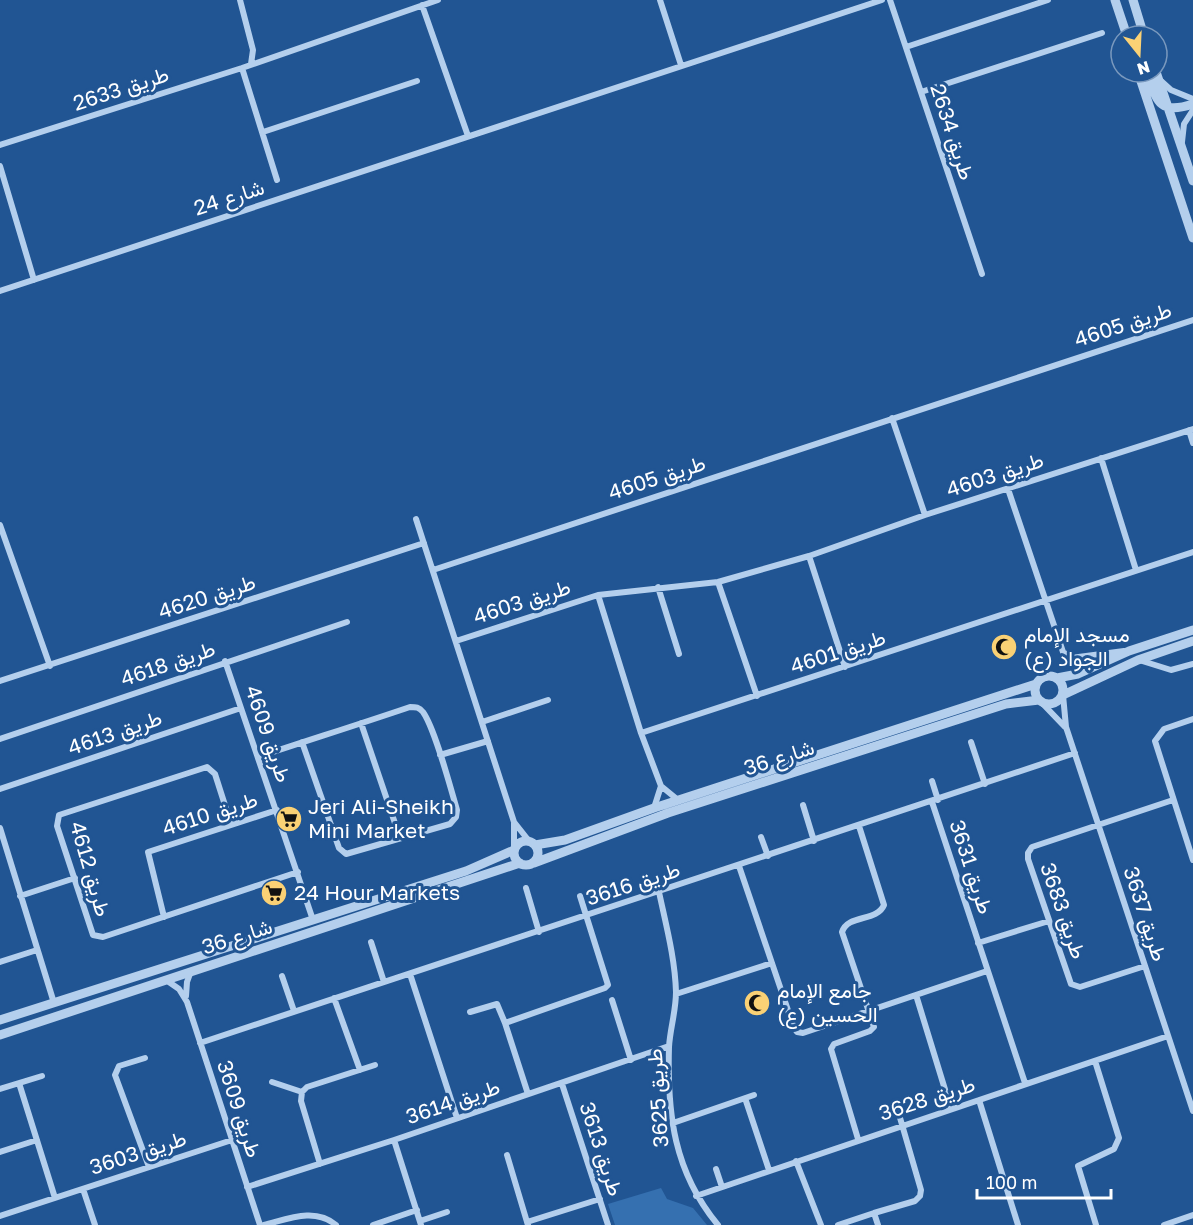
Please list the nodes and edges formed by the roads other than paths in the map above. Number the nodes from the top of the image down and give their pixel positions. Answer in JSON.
{"nodes":[{"id":1,"x":240,"y":0,"type":"edge"},
{"id":2,"x":438,"y":0,"type":"edge"},
{"id":3,"x":660,"y":0,"type":"edge"},
{"id":4,"x":882,"y":0,"type":"edge"},
{"id":5,"x":890,"y":0,"type":"edge"},
{"id":6,"x":1048,"y":0,"type":"edge"},
{"id":7,"x":1115,"y":0,"type":"edge"},
{"id":8,"x":1133,"y":0,"type":"edge"},
{"id":9,"x":422,"y":5,"type":"junction"},
{"id":10,"x":1123,"y":24,"type":"edge"},
{"id":11,"x":1140,"y":24,"type":"edge"},
{"id":12,"x":1102,"y":33,"type":"dead end"},
{"id":13,"x":906,"y":47,"type":"junction"},
{"id":14,"x":251,"y":64,"type":"junction"},
{"id":15,"x":681,"y":64,"type":"junction"},
{"id":16,"x":242,"y":68,"type":"junction"},
{"id":17,"x":417,"y":81,"type":"dead end"},
{"id":18,"x":1142,"y":84,"type":"edge"},
{"id":19,"x":1151,"y":84,"type":"edge"},
{"id":20,"x":1161,"y":84,"type":"edge"},
{"id":21,"x":1166,"y":84,"type":"edge"},
{"id":22,"x":921,"y":92,"type":"junction"},
{"id":23,"x":1193,"y":99,"type":"edge"},
{"id":24,"x":1193,"y":104,"type":"edge"},
{"id":25,"x":1169,"y":108,"type":"junction"},
{"id":26,"x":1193,"y":110,"type":"edge"},
{"id":27,"x":263,"y":132,"type":"junction"},
{"id":28,"x":468,"y":136,"type":"junction"},
{"id":29,"x":0,"y":145,"type":"edge"},
{"id":30,"x":1182,"y":146,"type":"junction"},
{"id":31,"x":0,"y":166,"type":"edge"},
{"id":32,"x":277,"y":180,"type":"dead end"},
{"id":33,"x":1193,"y":181,"type":"edge"},
{"id":34,"x":1184,"y":211,"type":"junction"},
{"id":35,"x":1193,"y":225,"type":"edge"},
{"id":36,"x":1193,"y":238,"type":"edge"},
{"id":37,"x":982,"y":274,"type":"dead end"},
{"id":38,"x":34,"y":280,"type":"junction"},
{"id":39,"x":0,"y":291,"type":"edge"},
{"id":40,"x":1193,"y":320,"type":"edge"},
{"id":41,"x":892,"y":418,"type":"junction"},
{"id":42,"x":1191,"y":430,"type":"edge"},
{"id":43,"x":1193,"y":443,"type":"edge"},
{"id":44,"x":1101,"y":458,"type":"junction"},
{"id":45,"x":1008,"y":489,"type":"junction"},
{"id":46,"x":925,"y":515,"type":"junction"},
{"id":47,"x":416,"y":519,"type":"dead end"},
{"id":48,"x":0,"y":525,"type":"edge"},
{"id":49,"x":424,"y":543,"type":"junction"},
{"id":50,"x":1193,"y":552,"type":"edge"},
{"id":51,"x":808,"y":556,"type":"junction"},
{"id":52,"x":432,"y":570,"type":"junction"},
{"id":53,"x":1136,"y":570,"type":"junction"},
{"id":54,"x":718,"y":582,"type":"junction"},
{"id":55,"x":658,"y":587,"type":"junction"},
{"id":56,"x":598,"y":595,"type":"junction"},
{"id":57,"x":1045,"y":600,"type":"junction"},
{"id":58,"x":347,"y":622,"type":"dead end"},
{"id":59,"x":1193,"y":630,"type":"edge"},
{"id":60,"x":456,"y":641,"type":"junction"},
{"id":61,"x":1193,"y":641,"type":"edge"},
{"id":62,"x":1129,"y":651,"type":"junction"},
{"id":63,"x":679,"y":654,"type":"dead end"},
{"id":64,"x":1138,"y":660,"type":"junction"},
{"id":65,"x":225,"y":661,"type":"junction"},
{"id":66,"x":1193,"y":664,"type":"edge"},
{"id":67,"x":50,"y":666,"type":"junction"},
{"id":68,"x":845,"y":667,"type":"junction"},
{"id":69,"x":1057,"y":678,"type":"junction"},
{"id":70,"x":0,"y":681,"type":"edge"},
{"id":71,"x":1036,"y":684,"type":"junction"},
{"id":72,"x":1063,"y":695,"type":"junction"},
{"id":73,"x":757,"y":696,"type":"junction"},
{"id":74,"x":548,"y":700,"type":"dead end"},
{"id":75,"x":1040,"y":701,"type":"junction"},
{"id":76,"x":241,"y":708,"type":"junction"},
{"id":77,"x":1193,"y":719,"type":"edge"},
{"id":78,"x":482,"y":722,"type":"junction"},
{"id":79,"x":361,"y":723,"type":"junction"},
{"id":80,"x":1066,"y":728,"type":"junction"},
{"id":81,"x":641,"y":733,"type":"junction"},
{"id":82,"x":0,"y":739,"type":"edge"},
{"id":83,"x":488,"y":741,"type":"junction"},
{"id":84,"x":302,"y":742,"type":"junction"},
{"id":85,"x":970,"y":742,"type":"dead end"},
{"id":86,"x":1075,"y":753,"type":"junction"},
{"id":87,"x":440,"y":755,"type":"junction"},
{"id":88,"x":258,"y":757,"type":"junction"},
{"id":89,"x":932,"y":781,"type":"dead end"},
{"id":90,"x":985,"y":784,"type":"junction"},
{"id":91,"x":661,"y":786,"type":"junction"},
{"id":92,"x":0,"y":789,"type":"edge"},
{"id":93,"x":678,"y":800,"type":"junction"},
{"id":94,"x":1173,"y":800,"type":"junction"},
{"id":95,"x":935,"y":801,"type":"junction"},
{"id":96,"x":803,"y":805,"type":"dead end"},
{"id":97,"x":654,"y":808,"type":"junction"},
{"id":98,"x":277,"y":810,"type":"junction"},
{"id":99,"x":514,"y":822,"type":"junction"},
{"id":100,"x":231,"y":824,"type":"junction"},
{"id":101,"x":1100,"y":825,"type":"junction"},
{"id":102,"x":860,"y":826,"type":"junction"},
{"id":103,"x":0,"y":828,"type":"edge"},
{"id":104,"x":761,"y":837,"type":"dead end"},
{"id":105,"x":400,"y":838,"type":"junction"},
{"id":106,"x":814,"y":841,"type":"junction"},
{"id":107,"x":532,"y":843,"type":"junction"},
{"id":108,"x":3,"y":846,"type":"edge"},
{"id":109,"x":514,"y":850,"type":"junction"},
{"id":110,"x":768,"y":856,"type":"junction"},
{"id":111,"x":1193,"y":860,"type":"edge"},
{"id":112,"x":519,"y":863,"type":"junction"},
{"id":113,"x":534,"y":863,"type":"junction"},
{"id":114,"x":739,"y":866,"type":"junction"},
{"id":115,"x":298,"y":872,"type":"junction"},
{"id":116,"x":75,"y":878,"type":"junction"},
{"id":117,"x":526,"y":888,"type":"dead end"},
{"id":118,"x":659,"y":892,"type":"junction"},
{"id":119,"x":20,"y":896,"type":"junction"},
{"id":120,"x":580,"y":896,"type":"dead end"},
{"id":121,"x":586,"y":916,"type":"junction"},
{"id":122,"x":164,"y":917,"type":"junction"},
{"id":123,"x":313,"y":920,"type":"junction"},
{"id":124,"x":1049,"y":921,"type":"junction"},
{"id":125,"x":539,"y":932,"type":"junction"},
{"id":126,"x":371,"y":942,"type":"dead end"},
{"id":127,"x":978,"y":943,"type":"junction"},
{"id":128,"x":37,"y":950,"type":"junction"},
{"id":129,"x":0,"y":962,"type":"edge"},
{"id":130,"x":772,"y":963,"type":"junction"},
{"id":131,"x":1144,"y":966,"type":"junction"},
{"id":132,"x":191,"y":971,"type":"junction"},
{"id":133,"x":987,"y":971,"type":"junction"},
{"id":134,"x":410,"y":974,"type":"junction"},
{"id":135,"x":282,"y":976,"type":"dead end"},
{"id":136,"x":166,"y":980,"type":"junction"},
{"id":137,"x":384,"y":982,"type":"junction"},
{"id":138,"x":676,"y":994,"type":"junction"},
{"id":139,"x":916,"y":995,"type":"junction"},
{"id":140,"x":334,"y":998,"type":"junction"},
{"id":141,"x":612,"y":1000,"type":"dead end"},
{"id":142,"x":188,"y":1002,"type":"junction"},
{"id":143,"x":54,"y":1003,"type":"junction"},
{"id":144,"x":294,"y":1011,"type":"junction"},
{"id":145,"x":869,"y":1011,"type":"junction"},
{"id":146,"x":470,"y":1012,"type":"dead end"},
{"id":147,"x":0,"y":1020,"type":"edge"},
{"id":148,"x":505,"y":1023,"type":"junction"},
{"id":149,"x":0,"y":1035,"type":"edge"},
{"id":150,"x":1168,"y":1036,"type":"junction"},
{"id":151,"x":200,"y":1043,"type":"junction"},
{"id":152,"x":669,"y":1046,"type":"junction"},
{"id":153,"x":145,"y":1058,"type":"dead end"},
{"id":154,"x":631,"y":1060,"type":"junction"},
{"id":155,"x":1095,"y":1061,"type":"junction"},
{"id":156,"x":375,"y":1065,"type":"dead end"},
{"id":157,"x":360,"y":1070,"type":"junction"},
{"id":158,"x":42,"y":1076,"type":"dead end"},
{"id":159,"x":272,"y":1082,"type":"dead end"},
{"id":160,"x":19,"y":1083,"type":"junction"},
{"id":161,"x":1025,"y":1083,"type":"junction"},
{"id":162,"x":562,"y":1084,"type":"junction"},
{"id":163,"x":0,"y":1089,"type":"edge"},
{"id":164,"x":302,"y":1092,"type":"junction"},
{"id":165,"x":528,"y":1094,"type":"junction"},
{"id":166,"x":754,"y":1095,"type":"dead end"},
{"id":167,"x":745,"y":1098,"type":"junction"},
{"id":168,"x":979,"y":1100,"type":"junction"},
{"id":169,"x":896,"y":1104,"type":"dead end"},
{"id":170,"x":951,"y":1109,"type":"junction"},
{"id":171,"x":1193,"y":1111,"type":"edge"},
{"id":172,"x":457,"y":1118,"type":"junction"},
{"id":173,"x":673,"y":1123,"type":"junction"},
{"id":174,"x":903,"y":1124,"type":"junction"},
{"id":175,"x":858,"y":1139,"type":"junction"},
{"id":176,"x":37,"y":1140,"type":"junction"},
{"id":177,"x":232,"y":1140,"type":"junction"},
{"id":178,"x":394,"y":1140,"type":"junction"},
{"id":179,"x":0,"y":1152,"type":"edge"},
{"id":180,"x":507,"y":1155,"type":"dead end"},
{"id":181,"x":796,"y":1161,"type":"junction"},
{"id":182,"x":320,"y":1164,"type":"junction"},
{"id":183,"x":148,"y":1167,"type":"junction"},
{"id":184,"x":716,"y":1169,"type":"dead end"},
{"id":185,"x":769,"y":1170,"type":"junction"},
{"id":186,"x":722,"y":1186,"type":"junction"},
{"id":187,"x":247,"y":1187,"type":"junction"},
{"id":188,"x":83,"y":1189,"type":"junction"},
{"id":189,"x":696,"y":1196,"type":"junction"},
{"id":190,"x":55,"y":1198,"type":"junction"},
{"id":191,"x":600,"y":1199,"type":"junction"},
{"id":192,"x":417,"y":1210,"type":"junction"},
{"id":193,"x":447,"y":1212,"type":"dead end"},
{"id":194,"x":874,"y":1213,"type":"junction"},
{"id":195,"x":1193,"y":1215,"type":"edge"},
{"id":196,"x":0,"y":1216,"type":"edge"},
{"id":197,"x":421,"y":1223,"type":"edge"},
{"id":198,"x":528,"y":1223,"type":"edge"},
{"id":199,"x":1179,"y":1223,"type":"edge"},
{"id":200,"x":95,"y":1225,"type":"edge"},
{"id":201,"x":262,"y":1225,"type":"edge"},
{"id":202,"x":336,"y":1225,"type":"edge"},
{"id":203,"x":373,"y":1225,"type":"edge"},
{"id":204,"x":608,"y":1225,"type":"edge"},
{"id":205,"x":718,"y":1225,"type":"edge"},
{"id":206,"x":821,"y":1225,"type":"edge"},
{"id":207,"x":838,"y":1225,"type":"edge"},
{"id":208,"x":878,"y":1225,"type":"edge"},
{"id":209,"x":1018,"y":1225,"type":"edge"},
{"id":210,"x":1096,"y":1225,"type":"edge"},
{"id":211,"x":1164,"y":1225,"type":"edge"}],
"edges":[{"from":1,"to":14,"type":"street"},
{"from":2,"to":9,"type":"street","name":"طريق 2633"},
{"from":3,"to":15,"type":"street"},
{"from":4,"to":15,"type":"street","name":"شارع 24"},
{"from":5,"to":13,"type":"street","name":"طريق 2634"},
{"from":6,"to":13,"type":"street"},
{"from":7,"to":10,"type":"street"},
{"from":8,"to":11,"type":"street"},
{"from":9,"to":14,"type":"street","name":"طريق 2633"},
{"from":9,"to":28,"type":"street"},
{"from":12,"to":22,"type":"street"},
{"from":13,"to":22,"type":"street","name":"طريق 2634"},
{"from":14,"to":16,"type":"street","name":"طريق 2633"},
{"from":15,"to":28,"type":"street","name":"شارع 24"},
{"from":16,"to":27,"type":"street"},
{"from":16,"to":29,"type":"street","name":"طريق 2633"},
{"from":17,"to":27,"type":"street"},
{"from":18,"to":34,"type":"street"},
{"from":19,"to":25,"type":"street"},
{"from":20,"to":25,"type":"street"},
{"from":21,"to":23,"type":"street"},
{"from":22,"to":37,"type":"street","name":"طريق 2634"},
{"from":24,"to":25,"type":"street"},
{"from":25,"to":30,"type":"street"},
{"from":26,"to":30,"type":"street"},
{"from":27,"to":32,"type":"street"},
{"from":28,"to":38,"type":"street","name":"شارع 24"},
{"from":30,"to":33,"type":"street"},
{"from":31,"to":38,"type":"street"},
{"from":34,"to":35,"type":"street"},
{"from":34,"to":36,"type":"street"},
{"from":38,"to":39,"type":"street","name":"شارع 24"},
{"from":40,"to":41,"type":"street","name":"طريق 4605"},
{"from":41,"to":46,"type":"street"},
{"from":41,"to":52,"type":"street","name":"طريق 4605"},
{"from":42,"to":43,"type":"street"},
{"from":42,"to":44,"type":"street","name":"طريق 4603"},
{"from":44,"to":45,"type":"street","name":"طريق 4603"},
{"from":44,"to":53,"type":"street"},
{"from":45,"to":46,"type":"street","name":"طريق 4603"},
{"from":45,"to":57,"type":"street"},
{"from":46,"to":51,"type":"street","name":"طريق 4603"},
{"from":47,"to":49,"type":"street"},
{"from":48,"to":67,"type":"street"},
{"from":49,"to":52,"type":"street"},
{"from":49,"to":67,"type":"street","name":"طريق 4620"},
{"from":50,"to":53,"type":"street","name":"طريق 4601"},
{"from":51,"to":54,"type":"street","name":"طريق 4603"},
{"from":51,"to":68,"type":"street"},
{"from":52,"to":60,"type":"street"},
{"from":53,"to":57,"type":"street","name":"طريق 4601"},
{"from":54,"to":55,"type":"street","name":"طريق 4603"},
{"from":54,"to":73,"type":"street"},
{"from":55,"to":56,"type":"street","name":"طريق 4603"},
{"from":55,"to":63,"type":"street"},
{"from":56,"to":60,"type":"street","name":"طريق 4603"},
{"from":56,"to":81,"type":"street","name":"طريق 4603"},
{"from":57,"to":62,"type":"street"},
{"from":57,"to":68,"type":"street","name":"طريق 4601"},
{"from":58,"to":65,"type":"street","name":"طريق 4618"},
{"from":59,"to":62,"type":"street"},
{"from":60,"to":78,"type":"street"},
{"from":61,"to":64,"type":"street"},
{"from":62,"to":69,"type":"street"},
{"from":64,"to":66,"type":"street"},
{"from":64,"to":72,"type":"street"},
{"from":65,"to":76,"type":"street","name":"طريق 4609"},
{"from":65,"to":82,"type":"street","name":"طريق 4618"},
{"from":67,"to":70,"type":"street","name":"طريق 4620"},
{"from":68,"to":73,"type":"street","name":"طريق 4601"},
{"from":69,"to":71,"type":"street"},
{"from":69,"to":72,"type":"street"},
{"from":71,"to":75,"type":"street"},
{"from":71,"to":93,"type":"street","name":"شارع 36"},
{"from":72,"to":75,"type":"street"},
{"from":72,"to":80,"type":"street","name":"طريق 3637"},
{"from":73,"to":81,"type":"street","name":"طريق 4601"},
{"from":74,"to":78,"type":"street"},
{"from":75,"to":80,"type":"street","name":"طريق 3637"},
{"from":75,"to":113,"type":"street","name":"شارع 36"},
{"from":76,"to":88,"type":"street","name":"طريق 4609"},
{"from":76,"to":92,"type":"street","name":"طريق 4613"},
{"from":77,"to":94,"type":"street"},
{"from":78,"to":83,"type":"street"},
{"from":79,"to":84,"type":"street"},
{"from":79,"to":87,"type":"street"},
{"from":79,"to":105,"type":"street"},
{"from":80,"to":86,"type":"street","name":"طريق 3637"},
{"from":81,"to":91,"type":"street","name":"طريق 4603"},
{"from":83,"to":87,"type":"street"},
{"from":83,"to":99,"type":"street"},
{"from":84,"to":88,"type":"street"},
{"from":84,"to":105,"type":"street"},
{"from":85,"to":90,"type":"street"},
{"from":86,"to":90,"type":"street","name":"طريق 3616"},
{"from":86,"to":101,"type":"street","name":"طريق 3637"},
{"from":87,"to":105,"type":"street"},
{"from":88,"to":98,"type":"street","name":"طريق 4609"},
{"from":89,"to":95,"type":"street","name":"طريق 3631"},
{"from":90,"to":95,"type":"street","name":"طريق 3616"},
{"from":91,"to":93,"type":"street","name":"طريق 4603"},
{"from":91,"to":97,"type":"street"},
{"from":93,"to":97,"type":"street","name":"شارع 36"},
{"from":94,"to":101,"type":"street","name":"طريق 3683"},
{"from":94,"to":111,"type":"street"},
{"from":95,"to":102,"type":"street","name":"طريق 3616"},
{"from":95,"to":127,"type":"street","name":"طريق 3631"},
{"from":96,"to":106,"type":"street"},
{"from":97,"to":107,"type":"street","name":"شارع 36"},
{"from":98,"to":100,"type":"street","name":"طريق 4610"},
{"from":98,"to":115,"type":"street","name":"طريق 4609"},
{"from":99,"to":107,"type":"street"},
{"from":99,"to":109,"type":"street"},
{"from":100,"to":116,"type":"street","name":"طريق 4612"},
{"from":100,"to":122,"type":"street","name":"طريق 4610"},
{"from":101,"to":124,"type":"street","name":"طريق 3683"},
{"from":101,"to":131,"type":"street","name":"طريق 3637"},
{"from":102,"to":106,"type":"street","name":"طريق 3616"},
{"from":102,"to":145,"type":"street"},
{"from":103,"to":108,"type":"street"},
{"from":104,"to":110,"type":"street"},
{"from":106,"to":110,"type":"street","name":"طريق 3616"},
{"from":107,"to":109,"type":"street"},
{"from":107,"to":113,"type":"street"},
{"from":108,"to":119,"type":"street"},
{"from":109,"to":112,"type":"street"},
{"from":109,"to":123,"type":"street","name":"شارع 36"},
{"from":110,"to":114,"type":"street","name":"طريق 3616"},
{"from":112,"to":113,"type":"street"},
{"from":112,"to":132,"type":"street","name":"شارع 36"},
{"from":114,"to":118,"type":"street","name":"طريق 3616"},
{"from":114,"to":130,"type":"street"},
{"from":115,"to":122,"type":"street","name":"طريق 4612"},
{"from":115,"to":123,"type":"street","name":"طريق 4609"},
{"from":116,"to":119,"type":"street"},
{"from":116,"to":122,"type":"street","name":"طريق 4612"},
{"from":117,"to":125,"type":"street"},
{"from":118,"to":121,"type":"street","name":"طريق 3616"},
{"from":118,"to":138,"type":"street","name":"طريق 3625"},
{"from":119,"to":128,"type":"street"},
{"from":120,"to":121,"type":"street"},
{"from":121,"to":125,"type":"street","name":"طريق 3616"},
{"from":121,"to":148,"type":"street"},
{"from":123,"to":143,"type":"street","name":"شارع 36"},
{"from":124,"to":127,"type":"street","name":"طريق 3631"},
{"from":124,"to":131,"type":"street","name":"طريق 3683"},
{"from":125,"to":134,"type":"street","name":"طريق 3616"},
{"from":126,"to":137,"type":"street"},
{"from":127,"to":133,"type":"street","name":"طريق 3631"},
{"from":128,"to":129,"type":"street"},
{"from":128,"to":143,"type":"street"},
{"from":130,"to":138,"type":"street"},
{"from":130,"to":145,"type":"street"},
{"from":131,"to":150,"type":"street","name":"طريق 3637"},
{"from":132,"to":136,"type":"street","name":"شارع 36"},
{"from":132,"to":142,"type":"street","name":"طريق 3609"},
{"from":133,"to":139,"type":"street"},
{"from":133,"to":161,"type":"street","name":"طريق 3631"},
{"from":134,"to":137,"type":"street","name":"طريق 3616"},
{"from":134,"to":172,"type":"street"},
{"from":135,"to":144,"type":"street"},
{"from":136,"to":142,"type":"street","name":"طريق 3609"},
{"from":136,"to":149,"type":"street","name":"شارع 36"},
{"from":137,"to":140,"type":"street","name":"طريق 3616"},
{"from":138,"to":152,"type":"street","name":"طريق 3625"},
{"from":139,"to":145,"type":"street"},
{"from":139,"to":170,"type":"street"},
{"from":140,"to":144,"type":"street","name":"طريق 3616"},
{"from":140,"to":157,"type":"street"},
{"from":141,"to":154,"type":"street"},
{"from":142,"to":151,"type":"street","name":"طريق 3609"},
{"from":143,"to":147,"type":"street","name":"شارع 36"},
{"from":144,"to":151,"type":"street","name":"طريق 3616"},
{"from":145,"to":175,"type":"street"},
{"from":146,"to":148,"type":"street"},
{"from":148,"to":165,"type":"street"},
{"from":150,"to":155,"type":"street","name":"طريق 3628"},
{"from":150,"to":171,"type":"street","name":"طريق 3637"},
{"from":151,"to":177,"type":"street","name":"طريق 3609"},
{"from":152,"to":154,"type":"street","name":"طريق 3614"},
{"from":152,"to":173,"type":"street","name":"طريق 3625"},
{"from":153,"to":183,"type":"street"},
{"from":154,"to":162,"type":"street","name":"طريق 3614"},
{"from":155,"to":161,"type":"street","name":"طريق 3628"},
{"from":155,"to":210,"type":"street"},
{"from":156,"to":157,"type":"street"},
{"from":157,"to":164,"type":"street"},
{"from":158,"to":160,"type":"street"},
{"from":159,"to":164,"type":"street"},
{"from":160,"to":163,"type":"street"},
{"from":160,"to":176,"type":"street"},
{"from":161,"to":168,"type":"street","name":"طريق 3628"},
{"from":162,"to":165,"type":"street","name":"طريق 3614"},
{"from":162,"to":191,"type":"street","name":"طريق 3613"},
{"from":164,"to":182,"type":"street"},
{"from":165,"to":172,"type":"street","name":"طريق 3614"},
{"from":166,"to":167,"type":"street"},
{"from":167,"to":173,"type":"street"},
{"from":167,"to":185,"type":"street"},
{"from":168,"to":170,"type":"street","name":"طريق 3628"},
{"from":168,"to":209,"type":"street"},
{"from":169,"to":174,"type":"street"},
{"from":170,"to":174,"type":"street","name":"طريق 3628"},
{"from":172,"to":178,"type":"street","name":"طريق 3614"},
{"from":173,"to":189,"type":"street","name":"طريق 3625"},
{"from":174,"to":175,"type":"street","name":"طريق 3628"},
{"from":174,"to":194,"type":"street"},
{"from":175,"to":181,"type":"street","name":"طريق 3628"},
{"from":176,"to":179,"type":"street"},
{"from":176,"to":190,"type":"street"},
{"from":177,"to":183,"type":"street","name":"طريق 3603"},
{"from":177,"to":187,"type":"street","name":"طريق 3609"},
{"from":178,"to":182,"type":"street","name":"طريق 3614"},
{"from":178,"to":192,"type":"street"},
{"from":180,"to":198,"type":"street"},
{"from":181,"to":185,"type":"street","name":"طريق 3628"},
{"from":181,"to":206,"type":"street"},
{"from":182,"to":187,"type":"street","name":"طريق 3614"},
{"from":183,"to":188,"type":"street","name":"طريق 3603"},
{"from":184,"to":186,"type":"street"},
{"from":185,"to":186,"type":"street","name":"طريق 3628"},
{"from":186,"to":189,"type":"street","name":"طريق 3628"},
{"from":187,"to":201,"type":"street","name":"طريق 3609"},
{"from":188,"to":190,"type":"street","name":"طريق 3603"},
{"from":188,"to":200,"type":"street"},
{"from":189,"to":205,"type":"street","name":"طريق 3625"},
{"from":190,"to":196,"type":"street","name":"طريق 3603"},
{"from":191,"to":198,"type":"street"},
{"from":191,"to":204,"type":"street","name":"طريق 3613"},
{"from":192,"to":197,"type":"street"},
{"from":192,"to":203,"type":"street"},
{"from":193,"to":197,"type":"street"},
{"from":194,"to":207,"type":"street"},
{"from":194,"to":208,"type":"street"},
{"from":195,"to":199,"type":"street"},
{"from":199,"to":211,"type":"street"},
{"from":201,"to":202,"type":"street"}]}
